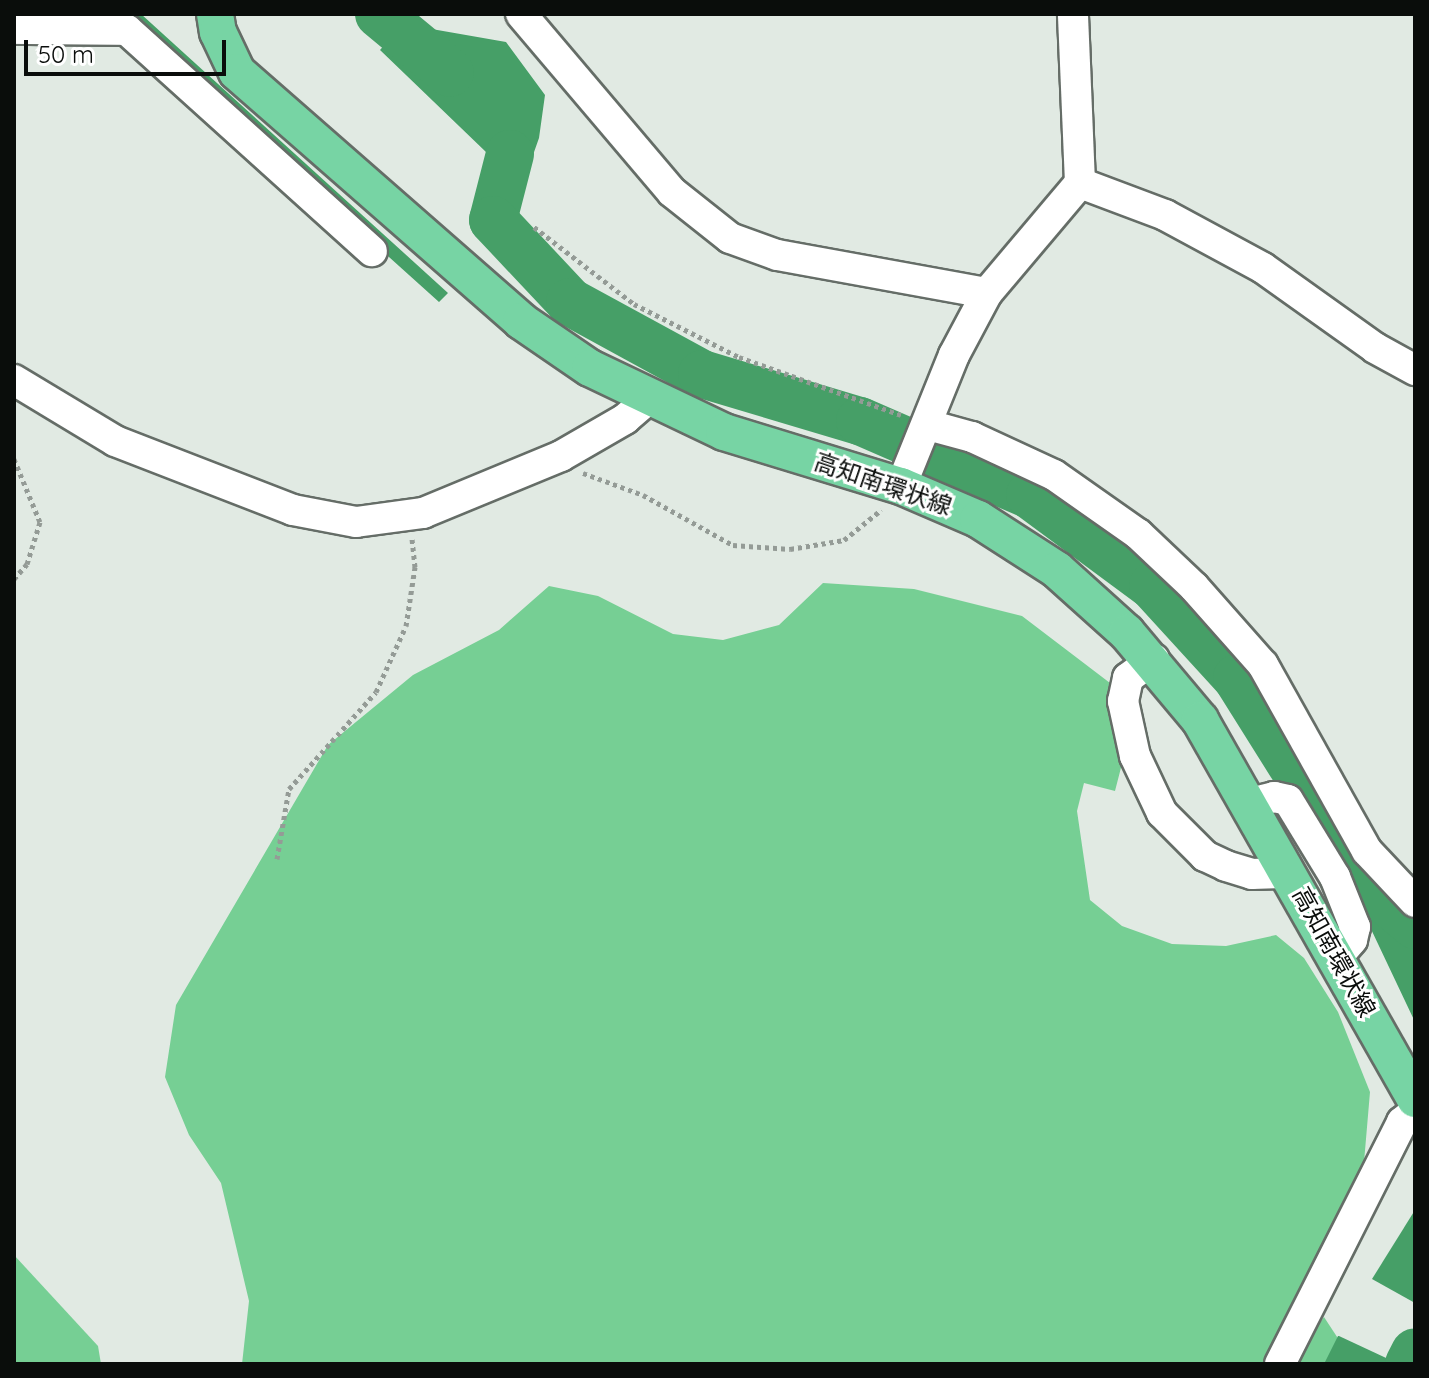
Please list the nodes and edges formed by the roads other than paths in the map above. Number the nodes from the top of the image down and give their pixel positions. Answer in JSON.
{"nodes":[{"id":1,"x":215,"y":14,"type":"edge"},
{"id":2,"x":521,"y":14,"type":"edge"},
{"id":3,"x":1073,"y":14,"type":"edge"},
{"id":4,"x":28,"y":23,"type":"edge"},
{"id":5,"x":1080,"y":183,"type":"junction"},
{"id":6,"x":372,"y":251,"type":"dead end"},
{"id":7,"x":987,"y":293,"type":"junction"},
{"id":8,"x":1415,"y":370,"type":"edge"},
{"id":9,"x":14,"y":380,"type":"edge"},
{"id":10,"x":648,"y":399,"type":"junction"},
{"id":11,"x":928,"y":425,"type":"junction"},
{"id":12,"x":906,"y":475,"type":"junction"},
{"id":13,"x":1154,"y":659,"type":"junction"},
{"id":14,"x":1250,"y":803,"type":"junction"},
{"id":15,"x":1349,"y":860,"type":"junction"},
{"id":16,"x":1289,"y":873,"type":"junction"},
{"id":17,"x":1415,"y":902,"type":"edge"},
{"id":18,"x":1337,"y":957,"type":"junction"},
{"id":19,"x":1415,"y":1099,"type":"edge"},
{"id":20,"x":1415,"y":1112,"type":"edge"},
{"id":21,"x":1280,"y":1364,"type":"edge"}],
"edges":[{"from":1,"to":10,"type":"main road","name":"高知南環状線"},
{"from":2,"to":7,"type":"street"},
{"from":3,"to":5,"type":"street"},
{"from":4,"to":6,"type":"street"},
{"from":5,"to":7,"type":"street"},
{"from":5,"to":8,"type":"street"},
{"from":7,"to":11,"type":"street"},
{"from":9,"to":10,"type":"street"},
{"from":10,"to":12,"type":"main road","name":"高知南環状線"},
{"from":11,"to":12,"type":"street"},
{"from":11,"to":15,"type":"street"},
{"from":12,"to":13,"type":"main road","name":"高知南環状線"},
{"from":13,"to":14,"type":"main road","name":"高知南環状線"},
{"from":13,"to":16,"type":"street"},
{"from":14,"to":15,"type":"street"},
{"from":14,"to":16,"type":"main road","name":"高知南環状線"},
{"from":15,"to":17,"type":"street"},
{"from":15,"to":18,"type":"street"},
{"from":16,"to":18,"type":"main road","name":"高知南環状線"},
{"from":18,"to":19,"type":"main road","name":"高知南環状線"},
{"from":20,"to":21,"type":"street"}]}
